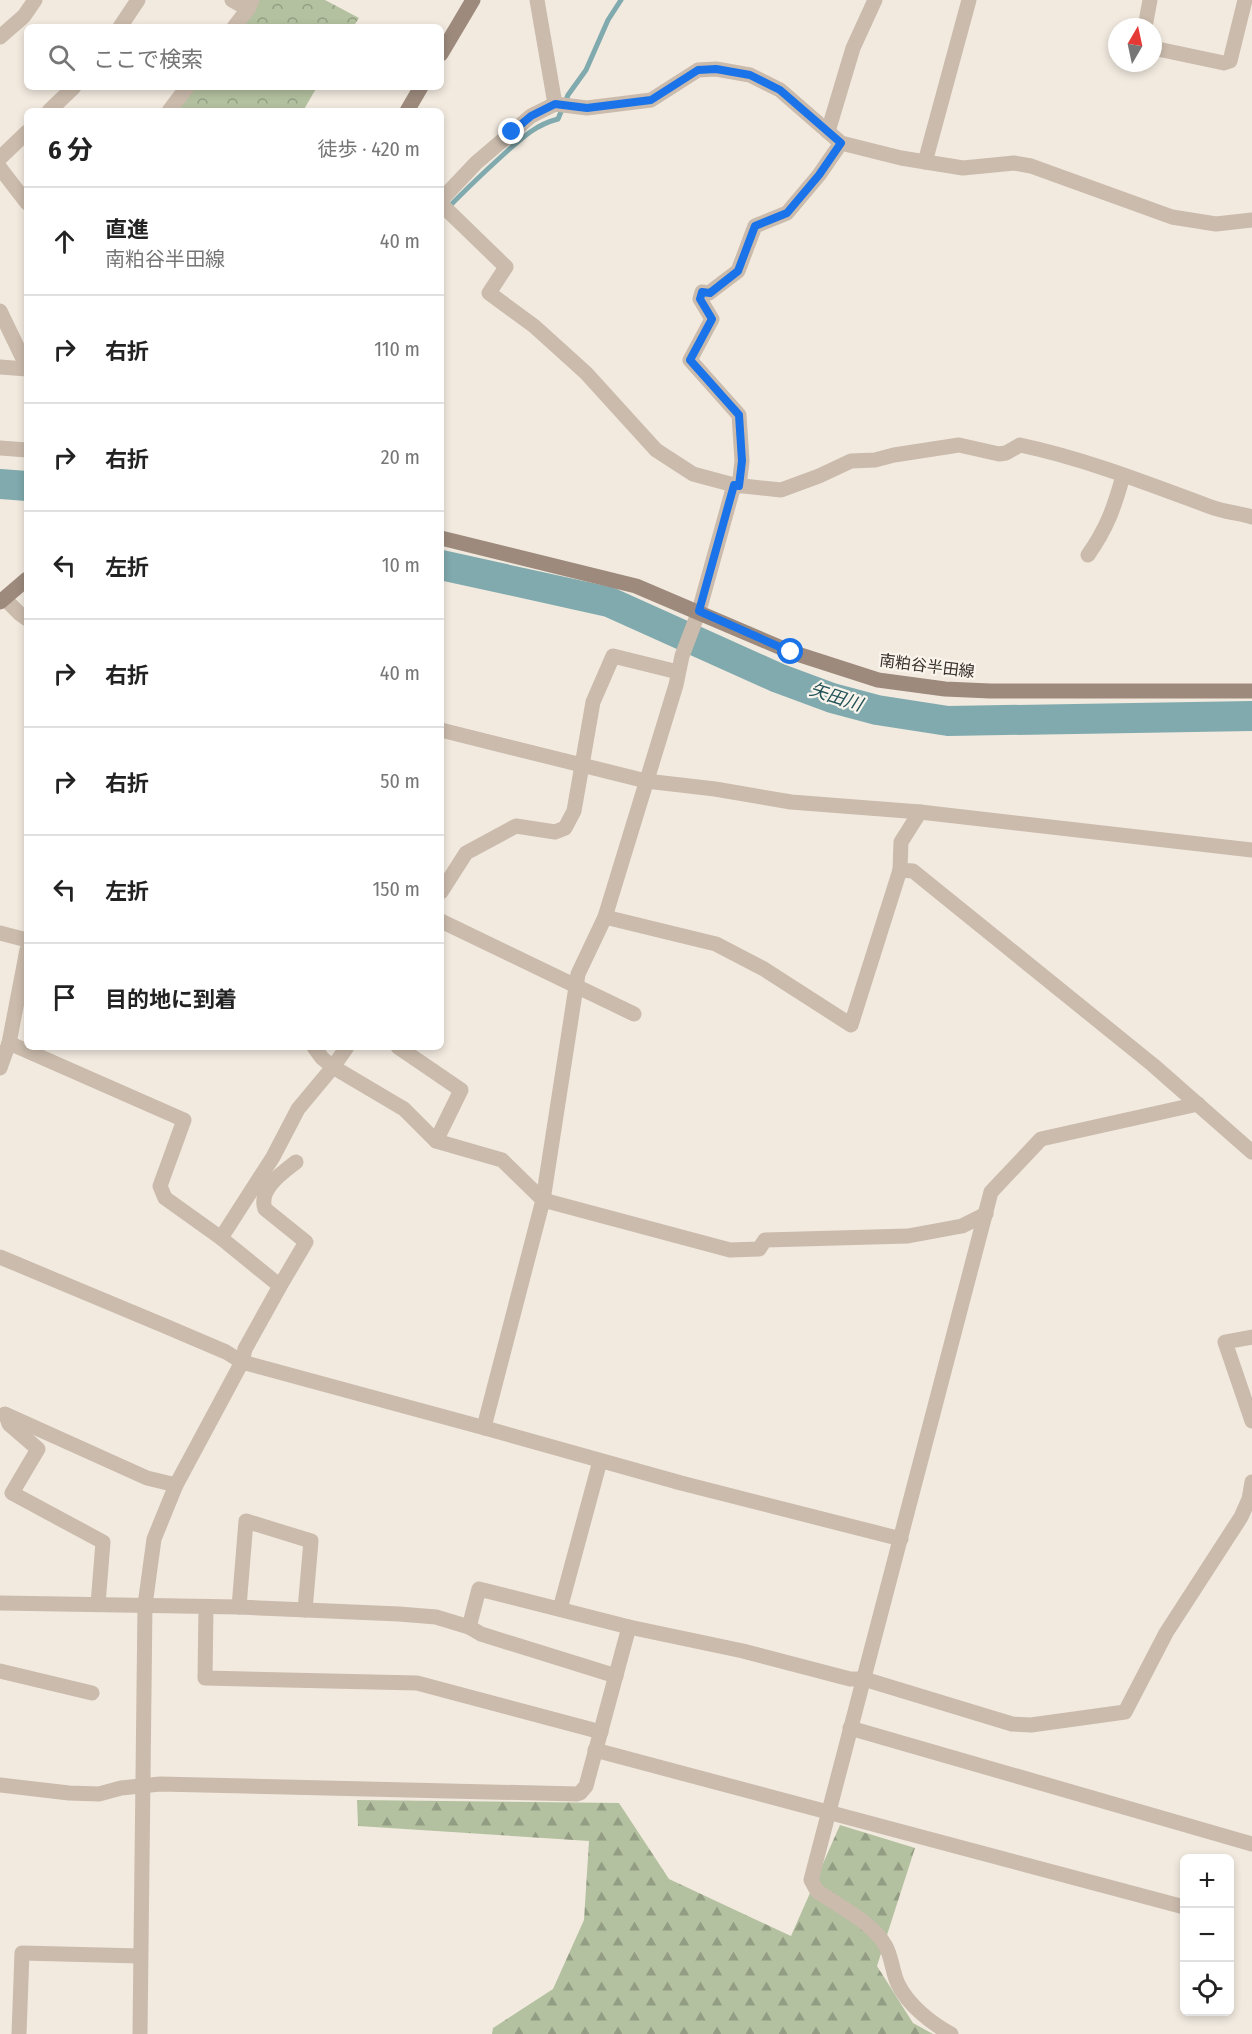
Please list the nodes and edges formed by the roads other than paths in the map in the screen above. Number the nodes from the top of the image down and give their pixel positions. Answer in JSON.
{"nodes":[{"id":1,"x":35,"y":0,"type":"edge"},
{"id":2,"x":138,"y":0,"type":"edge"},
{"id":3,"x":232,"y":0,"type":"edge"},
{"id":4,"x":473,"y":0,"type":"edge"},
{"id":5,"x":537,"y":0,"type":"edge"},
{"id":6,"x":875,"y":0,"type":"edge"},
{"id":7,"x":969,"y":0,"type":"edge"},
{"id":8,"x":1150,"y":0,"type":"edge"},
{"id":9,"x":1245,"y":0,"type":"edge"},
{"id":10,"x":250,"y":5,"type":"edge"},
{"id":11,"x":1147,"y":18,"type":"edge"},
{"id":12,"x":122,"y":24,"type":"edge"},
{"id":13,"x":236,"y":24,"type":"edge"},
{"id":14,"x":0,"y":37,"type":"edge"},
{"id":15,"x":444,"y":49,"type":"edge"},
{"id":16,"x":1162,"y":50,"type":"edge"},
{"id":17,"x":71,"y":90,"type":"edge"},
{"id":18,"x":185,"y":90,"type":"edge"},
{"id":19,"x":419,"y":90,"type":"edge"},
{"id":20,"x":555,"y":104,"type":"junction"},
{"id":21,"x":52,"y":108,"type":"edge"},
{"id":22,"x":171,"y":108,"type":"edge"},
{"id":23,"x":409,"y":108,"type":"edge"},
{"id":24,"x":827,"y":131,"type":"junction"},
{"id":25,"x":24,"y":135,"type":"edge"},
{"id":26,"x":841,"y":143,"type":"junction"},
{"id":27,"x":0,"y":158,"type":"edge"},
{"id":28,"x":925,"y":162,"type":"junction"},
{"id":29,"x":0,"y":168,"type":"edge"},
{"id":30,"x":444,"y":197,"type":"edge"},
{"id":31,"x":24,"y":199,"type":"edge"},
{"id":32,"x":444,"y":207,"type":"edge"},
{"id":33,"x":1252,"y":220,"type":"edge"},
{"id":34,"x":0,"y":311,"type":"edge"},
{"id":35,"x":24,"y":362,"type":"edge"},
{"id":36,"x":0,"y":367,"type":"edge"},
{"id":37,"x":24,"y":368,"type":"edge"},
{"id":38,"x":0,"y":448,"type":"edge"},
{"id":39,"x":24,"y":450,"type":"edge"},
{"id":40,"x":1122,"y":476,"type":"junction"},
{"id":41,"x":737,"y":486,"type":"junction"},
{"id":42,"x":1252,"y":517,"type":"edge"},
{"id":43,"x":444,"y":539,"type":"edge"},
{"id":44,"x":1088,"y":555,"type":"dead end"},
{"id":45,"x":24,"y":582,"type":"edge"},
{"id":46,"x":3,"y":601,"type":"edge"},
{"id":47,"x":697,"y":614,"type":"junction"},
{"id":48,"x":24,"y":617,"type":"edge"},
{"id":49,"x":678,"y":672,"type":"junction"},
{"id":50,"x":1252,"y":691,"type":"edge"},
{"id":51,"x":444,"y":731,"type":"edge"},
{"id":52,"x":582,"y":766,"type":"junction"},
{"id":53,"x":645,"y":781,"type":"junction"},
{"id":54,"x":920,"y":812,"type":"junction"},
{"id":55,"x":1252,"y":849,"type":"edge"},
{"id":56,"x":900,"y":870,"type":"junction"},
{"id":57,"x":444,"y":887,"type":"edge"},
{"id":58,"x":605,"y":917,"type":"junction"},
{"id":59,"x":444,"y":922,"type":"edge"},
{"id":60,"x":0,"y":933,"type":"edge"},
{"id":61,"x":24,"y":939,"type":"edge"},
{"id":62,"x":24,"y":966,"type":"edge"},
{"id":63,"x":577,"y":988,"type":"junction"},
{"id":64,"x":634,"y":1014,"type":"dead end"},
{"id":65,"x":9,"y":1043,"type":"junction"},
{"id":66,"x":24,"y":1050,"type":"edge"},
{"id":67,"x":25,"y":1050,"type":"edge"},
{"id":68,"x":316,"y":1050,"type":"edge"},
{"id":69,"x":345,"y":1050,"type":"edge"},
{"id":70,"x":402,"y":1050,"type":"edge"},
{"id":71,"x":333,"y":1067,"type":"junction"},
{"id":72,"x":0,"y":1068,"type":"edge"},
{"id":73,"x":1198,"y":1104,"type":"junction"},
{"id":74,"x":436,"y":1141,"type":"junction"},
{"id":75,"x":1252,"y":1152,"type":"edge"},
{"id":76,"x":296,"y":1162,"type":"dead end"},
{"id":77,"x":543,"y":1200,"type":"junction"},
{"id":78,"x":986,"y":1214,"type":"junction"},
{"id":79,"x":221,"y":1238,"type":"junction"},
{"id":80,"x":0,"y":1257,"type":"edge"},
{"id":81,"x":280,"y":1286,"type":"junction"},
{"id":82,"x":1252,"y":1337,"type":"edge"},
{"id":83,"x":242,"y":1362,"type":"junction"},
{"id":84,"x":3,"y":1413,"type":"edge"},
{"id":85,"x":1252,"y":1421,"type":"edge"},
{"id":86,"x":484,"y":1428,"type":"junction"},
{"id":87,"x":600,"y":1461,"type":"junction"},
{"id":88,"x":1252,"y":1482,"type":"edge"},
{"id":89,"x":176,"y":1485,"type":"junction"},
{"id":90,"x":901,"y":1539,"type":"junction"},
{"id":91,"x":0,"y":1603,"type":"edge"},
{"id":92,"x":98,"y":1604,"type":"junction"},
{"id":93,"x":145,"y":1605,"type":"junction"},
{"id":94,"x":206,"y":1607,"type":"junction"},
{"id":95,"x":238,"y":1607,"type":"junction"},
{"id":96,"x":560,"y":1609,"type":"junction"},
{"id":97,"x":305,"y":1610,"type":"junction"},
{"id":98,"x":470,"y":1627,"type":"junction"},
{"id":99,"x":629,"y":1627,"type":"junction"},
{"id":100,"x":0,"y":1671,"type":"edge"},
{"id":101,"x":616,"y":1676,"type":"junction"},
{"id":102,"x":864,"y":1679,"type":"junction"},
{"id":103,"x":92,"y":1693,"type":"dead end"},
{"id":104,"x":850,"y":1728,"type":"junction"},
{"id":105,"x":601,"y":1731,"type":"junction"},
{"id":106,"x":595,"y":1750,"type":"junction"},
{"id":107,"x":0,"y":1785,"type":"edge"},
{"id":108,"x":144,"y":1787,"type":"junction"},
{"id":109,"x":828,"y":1812,"type":"junction"},
{"id":110,"x":1252,"y":1844,"type":"edge"},
{"id":111,"x":1180,"y":1906,"type":"edge"},
{"id":112,"x":140,"y":1956,"type":"junction"},
{"id":113,"x":19,"y":2034,"type":"edge"},
{"id":114,"x":140,"y":2034,"type":"edge"},
{"id":115,"x":951,"y":2034,"type":"edge"}],
"edges":[{"from":1,"to":14,"type":"street"},
{"from":2,"to":12,"type":"street"},
{"from":3,"to":10,"type":"street"},
{"from":4,"to":15,"type":"main road"},
{"from":5,"to":20,"type":"street"},
{"from":6,"to":24,"type":"street"},
{"from":7,"to":28,"type":"street"},
{"from":8,"to":11,"type":"street"},
{"from":9,"to":16,"type":"street"},
{"from":10,"to":13,"type":"street"},
{"from":17,"to":21,"type":"street"},
{"from":18,"to":22,"type":"street"},
{"from":19,"to":23,"type":"main road"},
{"from":20,"to":24,"type":"street"},
{"from":20,"to":30,"type":"street"},
{"from":24,"to":26,"type":"street"},
{"from":25,"to":27,"type":"street"},
{"from":26,"to":28,"type":"street"},
{"from":26,"to":41,"type":"street"},
{"from":28,"to":33,"type":"street"},
{"from":29,"to":31,"type":"street"},
{"from":32,"to":41,"type":"street"},
{"from":34,"to":35,"type":"street"},
{"from":36,"to":37,"type":"street"},
{"from":38,"to":39,"type":"street"},
{"from":40,"to":41,"type":"street"},
{"from":40,"to":42,"type":"street"},
{"from":40,"to":44,"type":"street"},
{"from":41,"to":47,"type":"street"},
{"from":43,"to":47,"type":"main road","name":"南粕谷半田線"},
{"from":45,"to":46,"type":"main road"},
{"from":46,"to":48,"type":"street"},
{"from":47,"to":49,"type":"street"},
{"from":47,"to":50,"type":"main road","name":"南粕谷半田線"},
{"from":49,"to":52,"type":"street"},
{"from":49,"to":53,"type":"street"},
{"from":51,"to":52,"type":"street"},
{"from":52,"to":53,"type":"street"},
{"from":52,"to":57,"type":"street"},
{"from":53,"to":54,"type":"street"},
{"from":53,"to":58,"type":"street"},
{"from":54,"to":55,"type":"street"},
{"from":54,"to":56,"type":"street"},
{"from":56,"to":58,"type":"street"},
{"from":56,"to":73,"type":"street"},
{"from":58,"to":63,"type":"street"},
{"from":59,"to":63,"type":"street"},
{"from":60,"to":61,"type":"street"},
{"from":62,"to":65,"type":"street"},
{"from":63,"to":64,"type":"street"},
{"from":63,"to":77,"type":"street"},
{"from":65,"to":66,"type":"street"},
{"from":65,"to":72,"type":"street"},
{"from":67,"to":79,"type":"street"},
{"from":68,"to":71,"type":"street"},
{"from":69,"to":71,"type":"street"},
{"from":70,"to":74,"type":"street"},
{"from":71,"to":74,"type":"street"},
{"from":71,"to":79,"type":"street"},
{"from":73,"to":75,"type":"street"},
{"from":73,"to":78,"type":"street"},
{"from":74,"to":77,"type":"street"},
{"from":76,"to":81,"type":"street"},
{"from":77,"to":78,"type":"street"},
{"from":77,"to":86,"type":"street"},
{"from":78,"to":90,"type":"street"},
{"from":79,"to":81,"type":"street"},
{"from":80,"to":83,"type":"street"},
{"from":81,"to":83,"type":"street"},
{"from":82,"to":85,"type":"street"},
{"from":83,"to":86,"type":"street"},
{"from":83,"to":89,"type":"street"},
{"from":84,"to":89,"type":"street"},
{"from":84,"to":92,"type":"street"},
{"from":86,"to":87,"type":"street"},
{"from":87,"to":90,"type":"street"},
{"from":87,"to":96,"type":"street"},
{"from":88,"to":102,"type":"street"},
{"from":89,"to":93,"type":"street"},
{"from":90,"to":102,"type":"street"},
{"from":91,"to":92,"type":"street"},
{"from":92,"to":93,"type":"street"},
{"from":93,"to":94,"type":"street"},
{"from":93,"to":108,"type":"street"},
{"from":94,"to":95,"type":"street"},
{"from":94,"to":105,"type":"street"},
{"from":95,"to":97,"type":"street"},
{"from":95,"to":97,"type":"street"},
{"from":96,"to":98,"type":"street"},
{"from":96,"to":99,"type":"street"},
{"from":97,"to":98,"type":"street"},
{"from":98,"to":101,"type":"street"},
{"from":99,"to":101,"type":"street"},
{"from":99,"to":102,"type":"street"},
{"from":100,"to":103,"type":"street"},
{"from":101,"to":105,"type":"street"},
{"from":102,"to":104,"type":"street"},
{"from":104,"to":109,"type":"street"},
{"from":104,"to":110,"type":"street"},
{"from":105,"to":106,"type":"street"},
{"from":106,"to":108,"type":"street"},
{"from":106,"to":109,"type":"street"},
{"from":107,"to":108,"type":"street"},
{"from":108,"to":112,"type":"street"},
{"from":109,"to":111,"type":"street"},
{"from":109,"to":115,"type":"street"},
{"from":112,"to":113,"type":"street"},
{"from":112,"to":114,"type":"street"}]}
